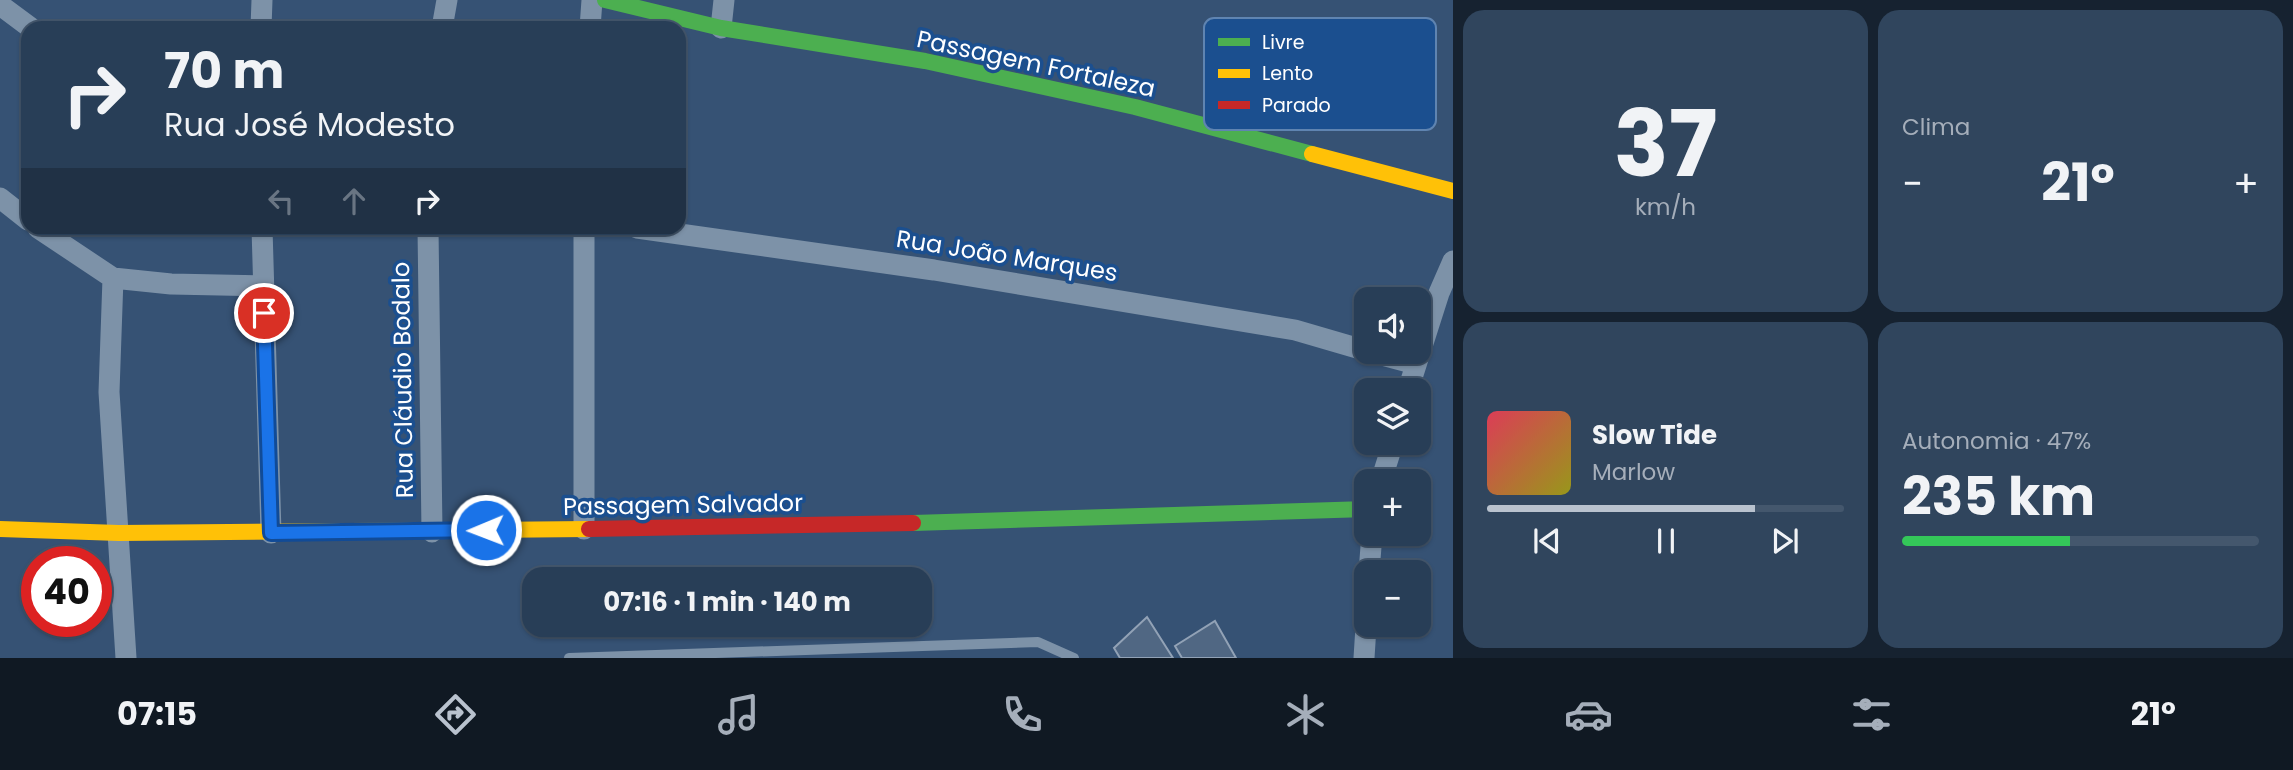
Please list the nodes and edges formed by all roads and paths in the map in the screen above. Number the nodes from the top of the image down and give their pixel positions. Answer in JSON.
{"nodes":[{"id":1,"x":262,"y":0,"type":"edge"},
{"id":2,"x":447,"y":0,"type":"edge"},
{"id":3,"x":592,"y":0,"type":"edge"},
{"id":4,"x":605,"y":0,"type":"edge"},
{"id":5,"x":724,"y":0,"type":"edge"},
{"id":6,"x":0,"y":5,"type":"edge"},
{"id":7,"x":22,"y":21,"type":"edge"},
{"id":8,"x":261,"y":21,"type":"edge"},
{"id":9,"x":443,"y":21,"type":"edge"},
{"id":10,"x":590,"y":21,"type":"edge"},
{"id":11,"x":721,"y":28,"type":"junction"},
{"id":12,"x":1204,"y":126,"type":"edge"},
{"id":13,"x":1220,"y":130,"type":"edge"},
{"id":14,"x":1453,"y":191,"type":"edge"},
{"id":15,"x":0,"y":198,"type":"edge"},
{"id":16,"x":21,"y":214,"type":"edge"},
{"id":17,"x":48,"y":235,"type":"edge"},
{"id":18,"x":262,"y":235,"type":"edge"},
{"id":19,"x":428,"y":235,"type":"edge"},
{"id":20,"x":584,"y":235,"type":"edge"},
{"id":21,"x":686,"y":235,"type":"edge"},
{"id":22,"x":1453,"y":261,"type":"edge"},
{"id":23,"x":113,"y":278,"type":"junction"},
{"id":24,"x":263,"y":286,"type":"junction"},
{"id":25,"x":1446,"y":294,"type":"edge"},
{"id":26,"x":1431,"y":329,"type":"edge"},
{"id":27,"x":1354,"y":347,"type":"edge"},
{"id":28,"x":1416,"y":364,"type":"edge"},
{"id":29,"x":1412,"y":378,"type":"edge"},
{"id":30,"x":1354,"y":509,"type":"edge"},
{"id":31,"x":0,"y":528,"type":"edge"},
{"id":32,"x":584,"y":529,"type":"junction"},
{"id":33,"x":432,"y":532,"type":"junction"},
{"id":34,"x":119,"y":533,"type":"junction"},
{"id":35,"x":271,"y":533,"type":"junction"},
{"id":36,"x":1365,"y":637,"type":"edge"},
{"id":37,"x":126,"y":658,"type":"edge"},
{"id":38,"x":569,"y":658,"type":"edge"},
{"id":39,"x":1074,"y":658,"type":"edge"},
{"id":40,"x":1364,"y":658,"type":"edge"}],
"edges":[{"from":1,"to":8,"type":"street"},
{"from":2,"to":9,"type":"street"},
{"from":3,"to":10,"type":"street"},
{"from":4,"to":11,"type":"street","name":"Passagem Fortaleza"},
{"from":5,"to":11,"type":"street"},
{"from":6,"to":7,"type":"street"},
{"from":11,"to":12,"type":"street","name":"Passagem Fortaleza"},
{"from":13,"to":14,"type":"street","name":"Passagem Fortaleza"},
{"from":15,"to":16,"type":"street"},
{"from":17,"to":23,"type":"street"},
{"from":18,"to":24,"type":"street"},
{"from":19,"to":33,"type":"street","name":"Rua Cláudio Bodalo"},
{"from":20,"to":32,"type":"street"},
{"from":21,"to":27,"type":"street","name":"Rua João Marques"},
{"from":22,"to":25,"type":"street"},
{"from":23,"to":24,"type":"street"},
{"from":23,"to":34,"type":"street"},
{"from":24,"to":35,"type":"street"},
{"from":25,"to":26,"type":"street"},
{"from":28,"to":29,"type":"street"},
{"from":30,"to":32,"type":"street","name":"Passagem Salvador"},
{"from":31,"to":34,"type":"street","name":"Passagem Salvador"},
{"from":32,"to":33,"type":"street","name":"Passagem Salvador"},
{"from":33,"to":35,"type":"street","name":"Passagem Salvador"},
{"from":34,"to":35,"type":"street","name":"Passagem Salvador"},
{"from":34,"to":37,"type":"street"},
{"from":36,"to":40,"type":"street"},
{"from":38,"to":39,"type":"lane"}]}
